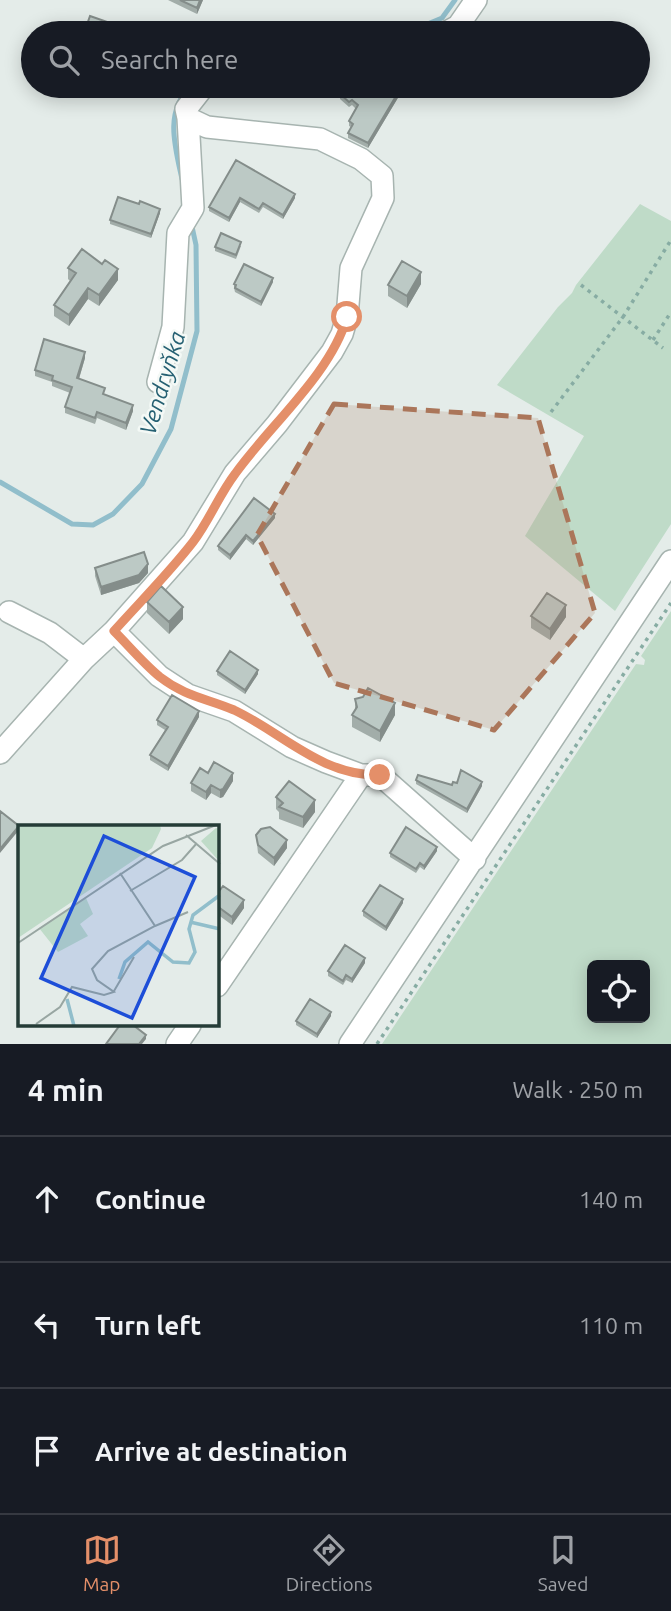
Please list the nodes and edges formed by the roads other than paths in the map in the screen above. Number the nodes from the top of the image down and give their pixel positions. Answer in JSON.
{"nodes":[{"id":1,"x":476,"y":0,"type":"edge"},
{"id":2,"x":461,"y":21,"type":"edge"},
{"id":3,"x":195,"y":98,"type":"edge"},
{"id":4,"x":188,"y":118,"type":"junction"},
{"id":5,"x":158,"y":382,"type":"dead end"},
{"id":6,"x":671,"y":561,"type":"edge"},
{"id":7,"x":9,"y":612,"type":"dead end"},
{"id":8,"x":114,"y":631,"type":"junction"},
{"id":9,"x":84,"y":660,"type":"junction"},
{"id":10,"x":0,"y":753,"type":"edge"},
{"id":11,"x":361,"y":775,"type":"junction"},
{"id":12,"x":475,"y":859,"type":"junction"},
{"id":13,"x":219,"y":983,"type":"edge"},
{"id":14,"x":189,"y":1026,"type":"edge"},
{"id":15,"x":177,"y":1044,"type":"edge"},
{"id":16,"x":350,"y":1044,"type":"edge"}],
"edges":[{"from":1,"to":2,"type":"street"},
{"from":3,"to":4,"type":"street"},
{"from":4,"to":5,"type":"street"},
{"from":4,"to":8,"type":"street"},
{"from":6,"to":12,"type":"street"},
{"from":7,"to":9,"type":"street"},
{"from":8,"to":9,"type":"street"},
{"from":8,"to":11,"type":"street"},
{"from":9,"to":10,"type":"street"},
{"from":11,"to":12,"type":"street"},
{"from":11,"to":13,"type":"street"},
{"from":12,"to":16,"type":"street"},
{"from":14,"to":15,"type":"street"}]}
